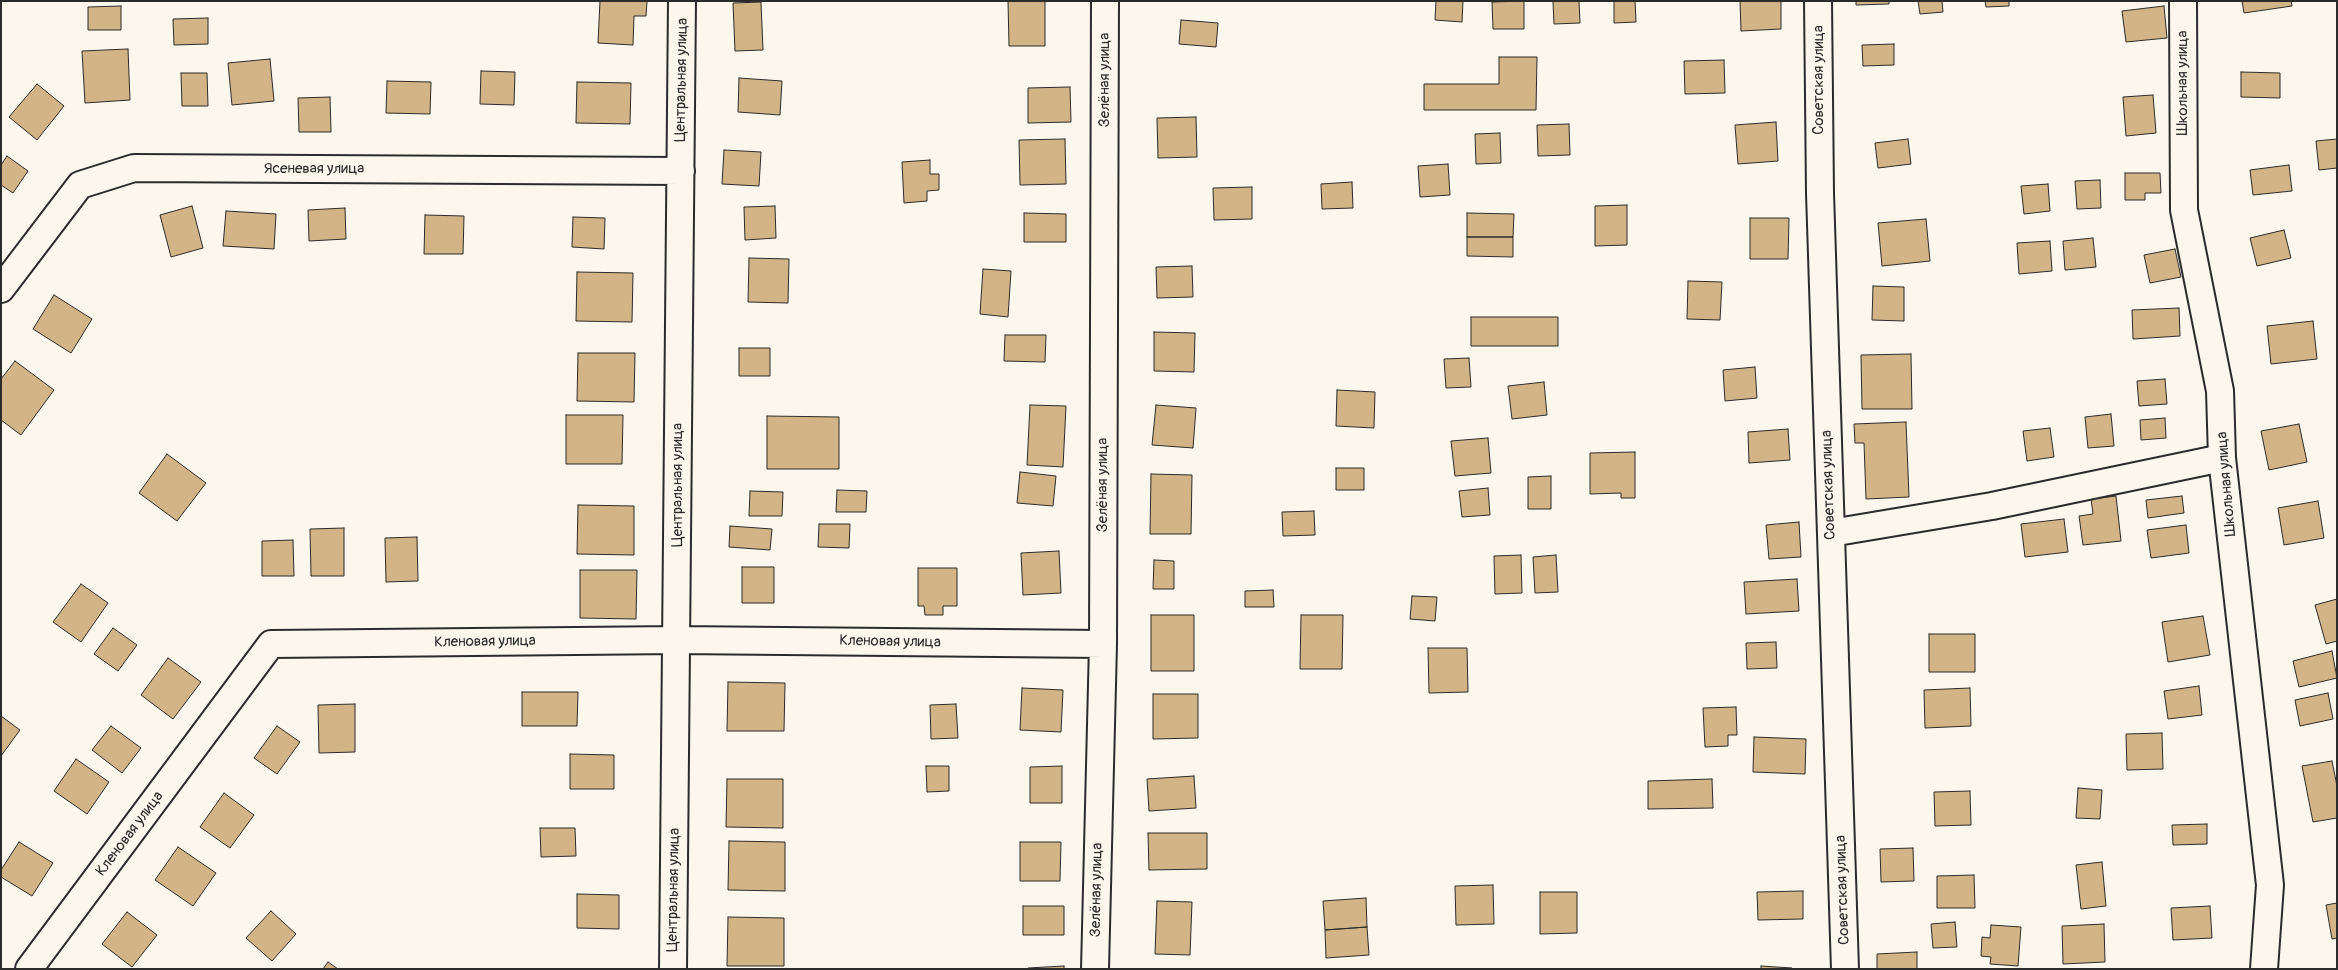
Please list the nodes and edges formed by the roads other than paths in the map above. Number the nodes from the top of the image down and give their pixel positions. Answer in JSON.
{"nodes":[{"id":1,"x":682,"y":1,"type":"edge"},
{"id":2,"x":1105,"y":1,"type":"edge"},
{"id":3,"x":1818,"y":1,"type":"edge"},
{"id":4,"x":2183,"y":1,"type":"edge"},
{"id":5,"x":681,"y":171,"type":"junction"},
{"id":6,"x":1,"y":289,"type":"edge"},
{"id":7,"x":2222,"y":458,"type":"junction"},
{"id":8,"x":1831,"y":533,"type":"junction"},
{"id":9,"x":677,"y":640,"type":"junction"},
{"id":10,"x":1103,"y":644,"type":"junction"},
{"id":11,"x":30,"y":969,"type":"edge"},
{"id":12,"x":673,"y":969,"type":"edge"},
{"id":13,"x":1095,"y":969,"type":"edge"},
{"id":14,"x":1845,"y":969,"type":"edge"},
{"id":15,"x":2264,"y":969,"type":"edge"}],
"edges":[{"from":1,"to":5,"type":"street","name":"Центральная улица"},
{"from":2,"to":10,"type":"street","name":"Зелёная улица"},
{"from":3,"to":8,"type":"street","name":"Советская улица"},
{"from":4,"to":7,"type":"street","name":"Школьная улица"},
{"from":5,"to":6,"type":"street","name":"Ясеневая улица"},
{"from":5,"to":9,"type":"street","name":"Центральная улица"},
{"from":7,"to":8,"type":"street"},
{"from":7,"to":15,"type":"street","name":"Школьная улица"},
{"from":8,"to":14,"type":"street","name":"Советская улица"},
{"from":9,"to":10,"type":"street","name":"Кленовая улица"},
{"from":9,"to":11,"type":"street","name":"Кленовая улица"},
{"from":9,"to":12,"type":"street","name":"Центральная улица"},
{"from":10,"to":13,"type":"street","name":"Зелёная улица"}]}
